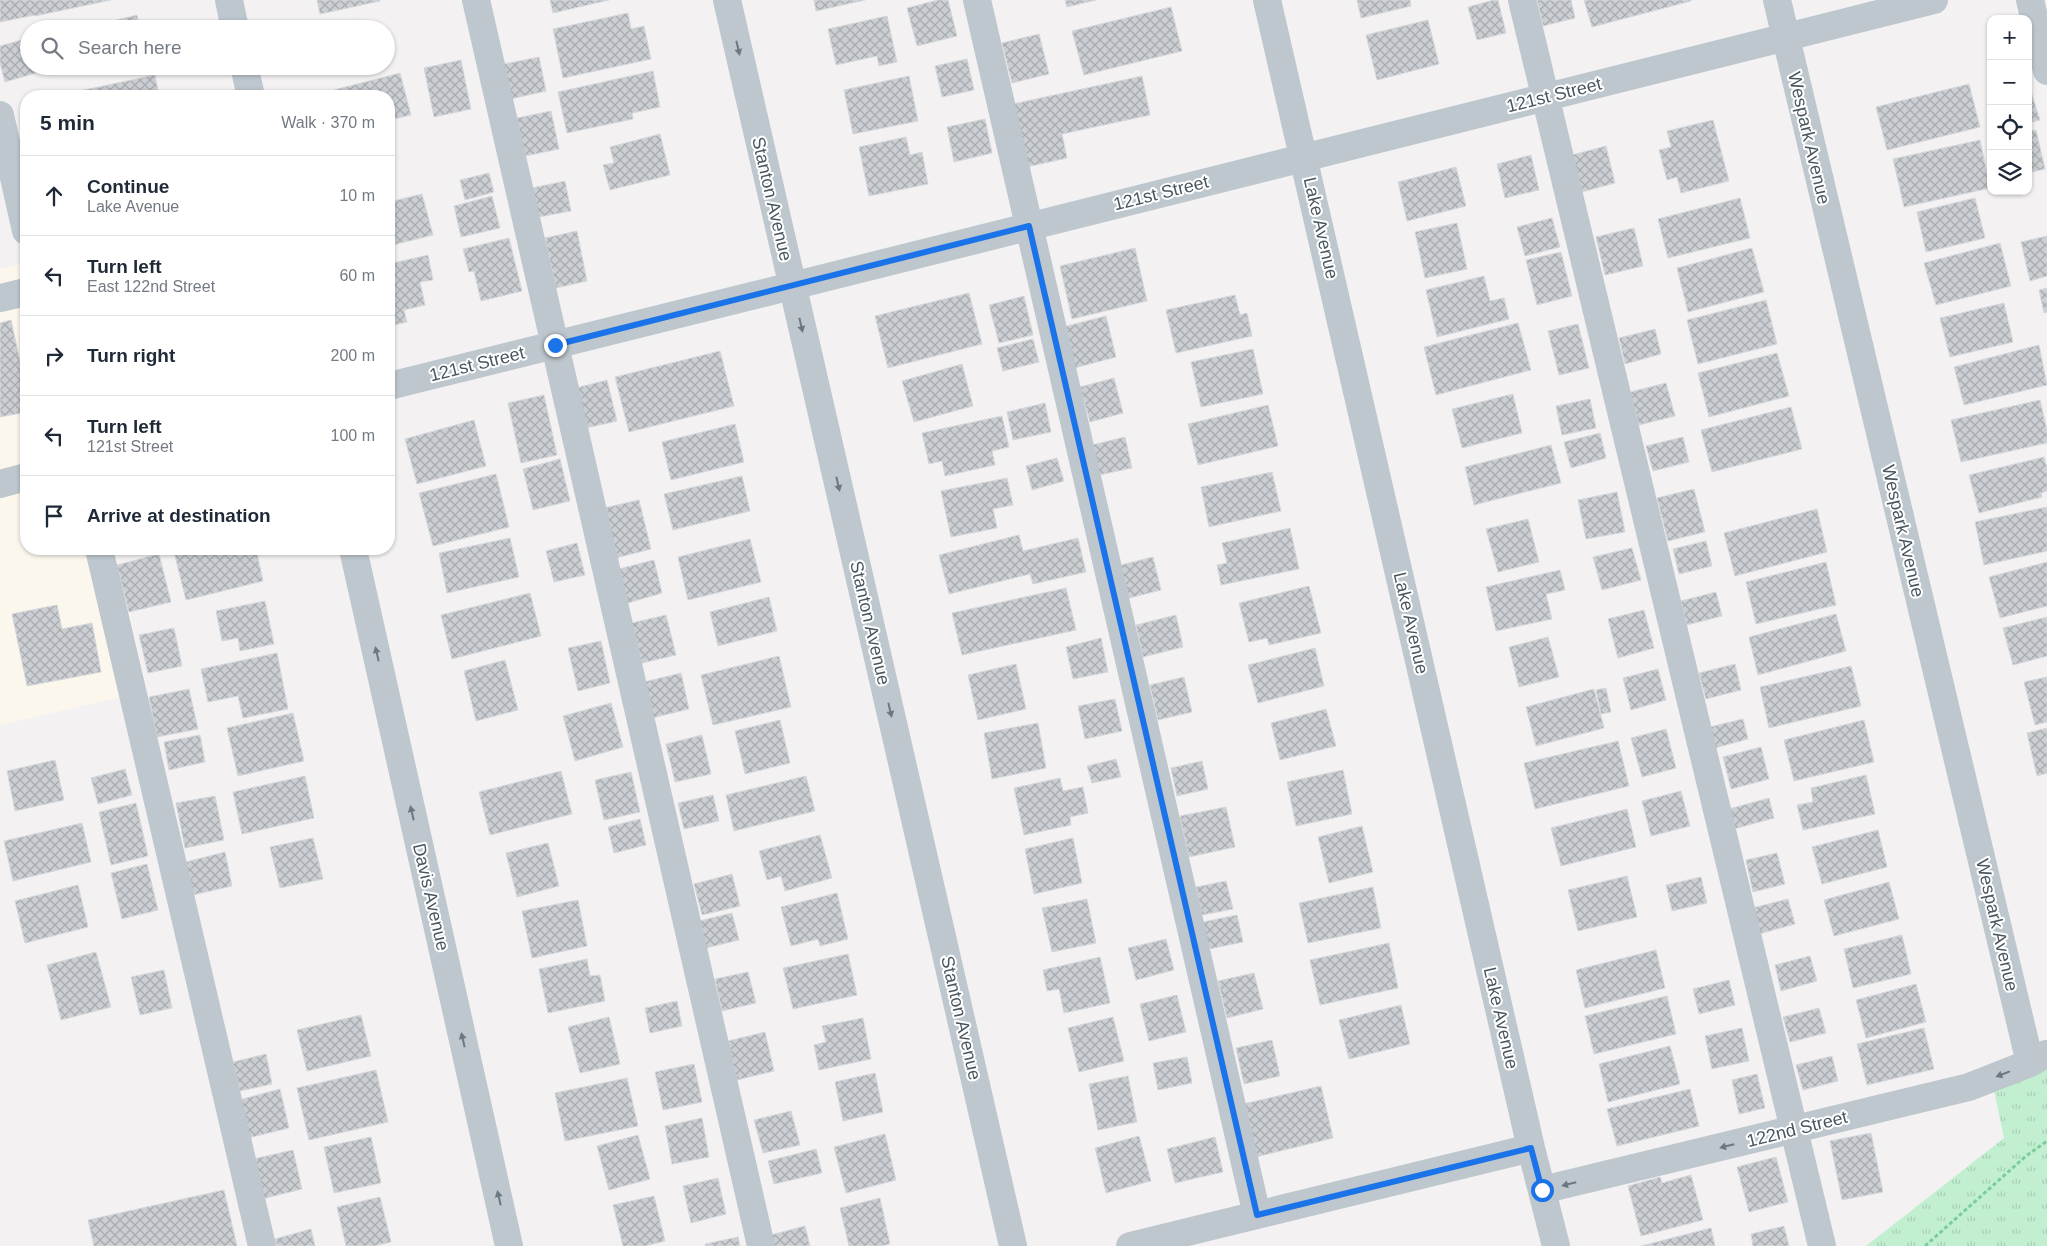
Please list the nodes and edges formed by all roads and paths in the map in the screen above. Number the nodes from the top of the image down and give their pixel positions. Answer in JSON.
{"nodes":[{"id":1,"x":229,"y":0,"type":"edge"},
{"id":2,"x":476,"y":0,"type":"edge"},
{"id":3,"x":727,"y":0,"type":"edge"},
{"id":4,"x":977,"y":0,"type":"edge"},
{"id":5,"x":1267,"y":0,"type":"edge"},
{"id":6,"x":1522,"y":0,"type":"edge"},
{"id":7,"x":1777,"y":0,"type":"edge"},
{"id":8,"x":1934,"y":0,"type":"edge"},
{"id":9,"x":2030,"y":0,"type":"edge"},
{"id":10,"x":233,"y":20,"type":"edge"},
{"id":11,"x":1786,"y":38,"type":"junction"},
{"id":12,"x":2047,"y":71,"type":"edge"},
{"id":13,"x":246,"y":75,"type":"edge"},
{"id":14,"x":250,"y":90,"type":"edge"},
{"id":15,"x":1546,"y":97,"type":"junction"},
{"id":16,"x":0,"y":115,"type":"edge"},
{"id":17,"x":1304,"y":157,"type":"junction"},
{"id":18,"x":20,"y":204,"type":"edge"},
{"id":19,"x":1029,"y":226,"type":"junction"},
{"id":20,"x":792,"y":286,"type":"junction"},
{"id":21,"x":20,"y":293,"type":"edge"},
{"id":22,"x":0,"y":298,"type":"edge"},
{"id":23,"x":555,"y":345,"type":"junction"},
{"id":24,"x":395,"y":385,"type":"edge"},
{"id":25,"x":20,"y":479,"type":"edge"},
{"id":26,"x":0,"y":484,"type":"edge"},
{"id":27,"x":100,"y":555,"type":"edge"},
{"id":28,"x":354,"y":555,"type":"edge"},
{"id":29,"x":2038,"y":1058,"type":"edge"},
{"id":30,"x":1793,"y":1130,"type":"junction"},
{"id":31,"x":2047,"y":1141,"type":"edge"},
{"id":32,"x":1531,"y":1148,"type":"junction"},
{"id":33,"x":1542,"y":1190,"type":"junction"},
{"id":34,"x":1257,"y":1215,"type":"junction"},
{"id":35,"x":262,"y":1246,"type":"edge"},
{"id":36,"x":509,"y":1246,"type":"edge"},
{"id":37,"x":761,"y":1246,"type":"edge"},
{"id":38,"x":1013,"y":1246,"type":"edge"},
{"id":39,"x":1130,"y":1246,"type":"edge"},
{"id":40,"x":1556,"y":1246,"type":"edge"},
{"id":41,"x":1822,"y":1246,"type":"edge"},
{"id":42,"x":1925,"y":1246,"type":"edge"}],
"edges":[{"from":1,"to":10,"type":"street"},
{"from":2,"to":23,"type":"street"},
{"from":3,"to":20,"type":"street","name":"Stanton Avenue","one_way":true},
{"from":4,"to":19,"type":"street"},
{"from":5,"to":17,"type":"street","name":"Lake Avenue"},
{"from":6,"to":15,"type":"street"},
{"from":7,"to":11,"type":"street","name":"Wespark Avenue"},
{"from":8,"to":11,"type":"street","name":"121st Street"},
{"from":9,"to":12,"type":"street"},
{"from":11,"to":15,"type":"street","name":"121st Street"},
{"from":11,"to":29,"type":"street","name":"Wespark Avenue"},
{"from":13,"to":14,"type":"street"},
{"from":15,"to":17,"type":"street","name":"121st Street"},
{"from":15,"to":30,"type":"street"},
{"from":16,"to":18,"type":"street"},
{"from":17,"to":19,"type":"street","name":"121st Street"},
{"from":17,"to":32,"type":"street","name":"Lake Avenue"},
{"from":19,"to":20,"type":"street","name":"121st Street"},
{"from":19,"to":34,"type":"street"},
{"from":20,"to":23,"type":"street","name":"121st Street"},
{"from":20,"to":38,"type":"street","name":"Stanton Avenue","one_way":true},
{"from":21,"to":22,"type":"street"},
{"from":23,"to":24,"type":"street","name":"121st Street"},
{"from":23,"to":37,"type":"street"},
{"from":25,"to":26,"type":"street"},
{"from":27,"to":35,"type":"street"},
{"from":36,"to":28,"type":"street","name":"Davis Avenue","one_way":true},
{"from":29,"to":30,"type":"street","name":"122nd Street","one_way":true},
{"from":30,"to":33,"type":"street","name":"122nd Street","one_way":true},
{"from":30,"to":41,"type":"street"},
{"from":31,"to":42,"type":"path"},
{"from":32,"to":33,"type":"street","name":"Lake Avenue"},
{"from":32,"to":34,"type":"street"},
{"from":33,"to":40,"type":"street","name":"Lake Avenue"},
{"from":34,"to":39,"type":"street"}]}
